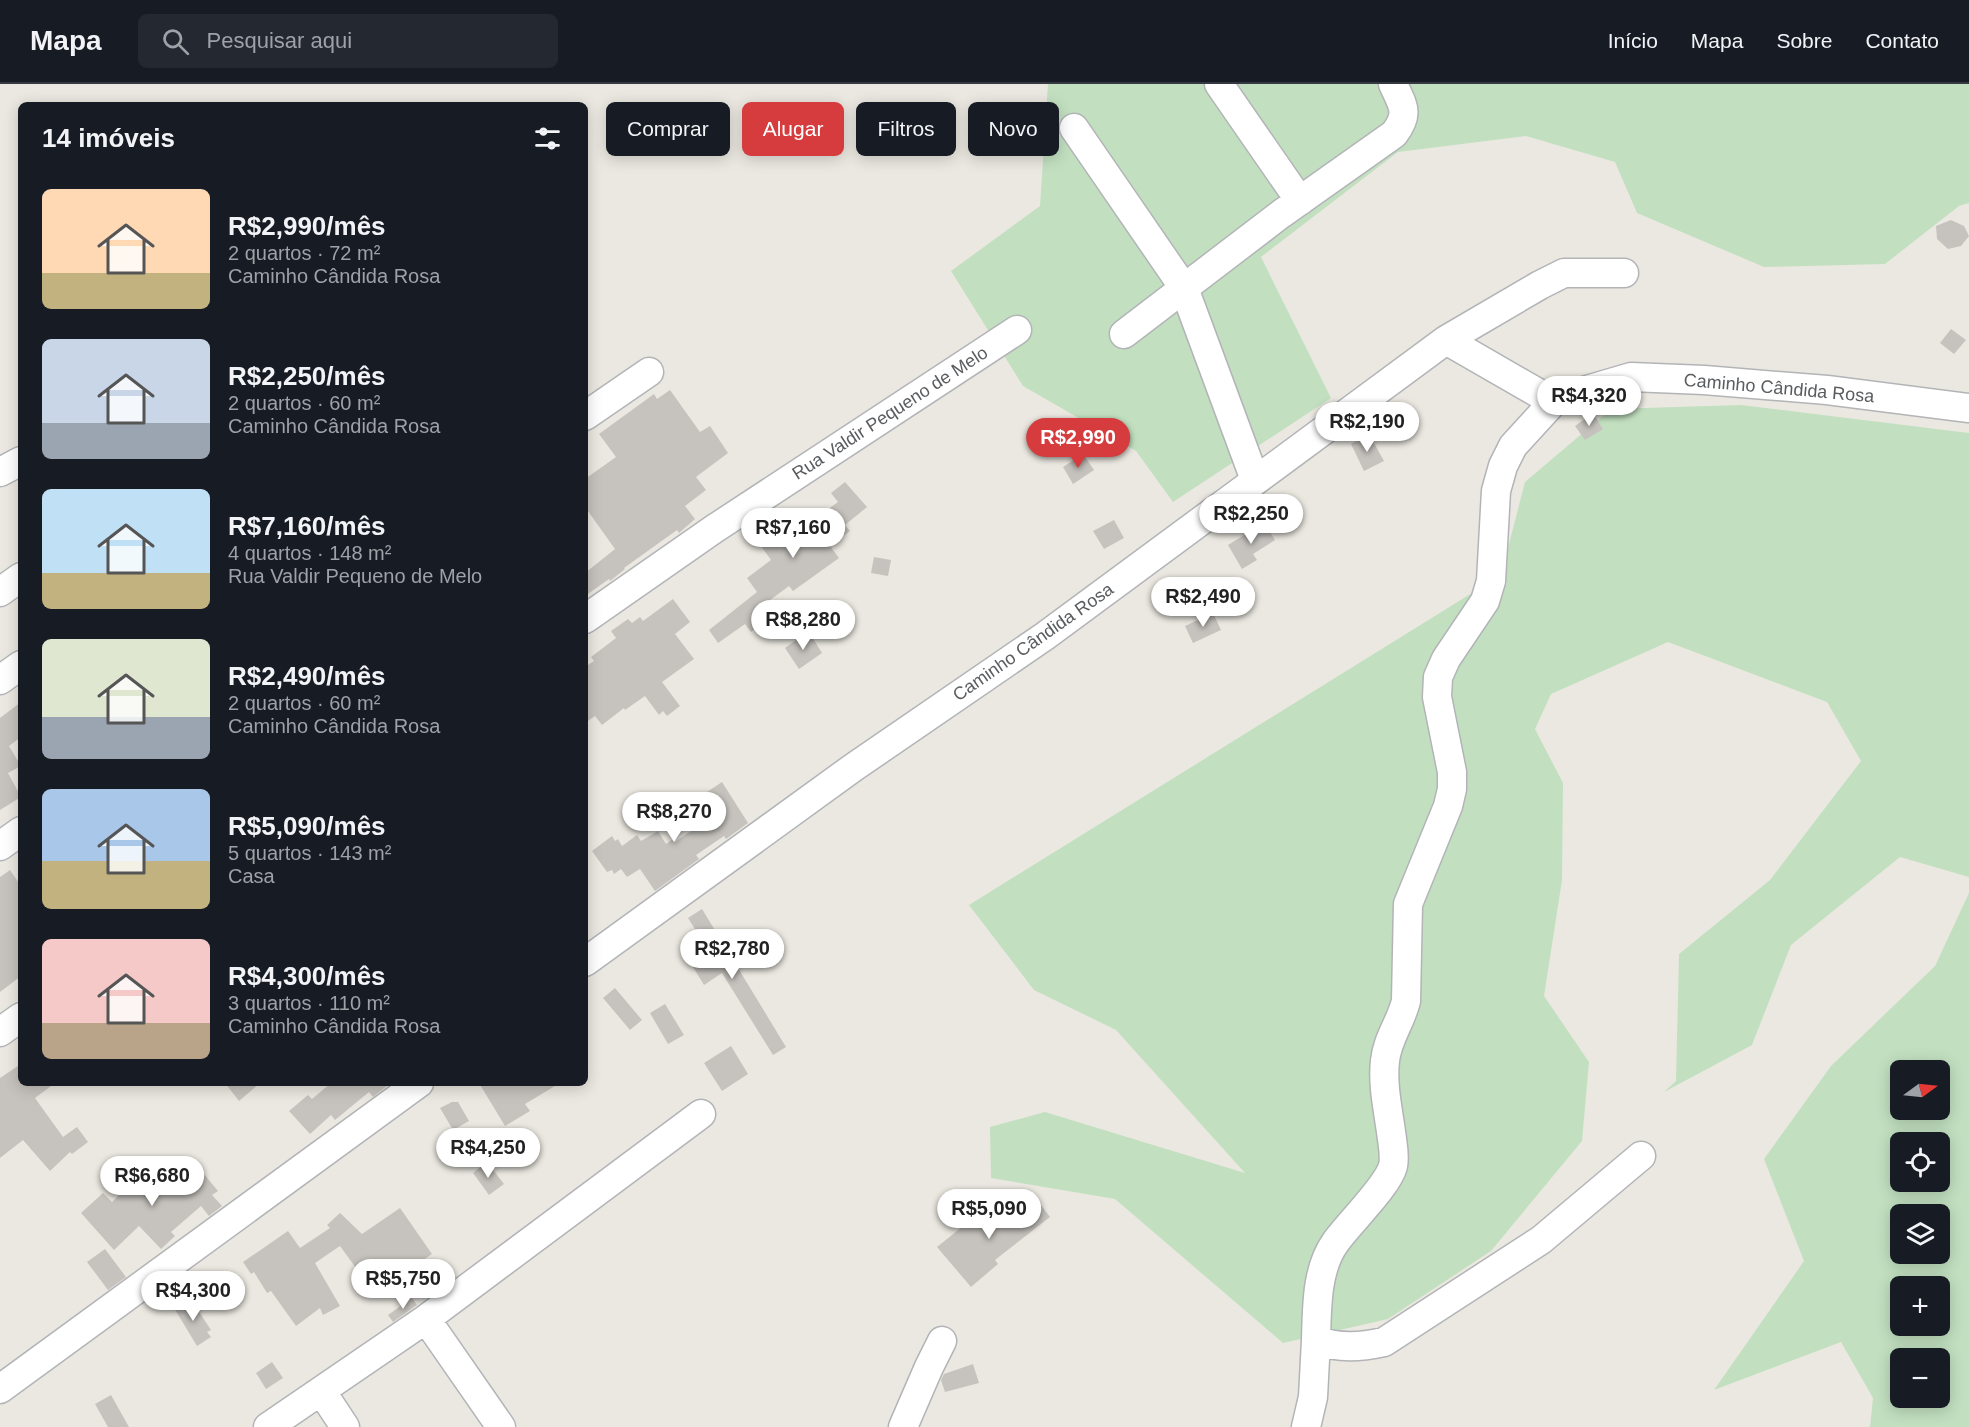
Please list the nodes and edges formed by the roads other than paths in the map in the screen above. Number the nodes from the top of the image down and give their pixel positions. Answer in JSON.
{"nodes":[{"id":1,"x":1219,"y":84,"type":"edge"},
{"id":2,"x":1393,"y":84,"type":"edge"},
{"id":3,"x":1074,"y":128,"type":"dead end"},
{"id":4,"x":1300,"y":201,"type":"junction"},
{"id":5,"x":1624,"y":273,"type":"dead end"},
{"id":6,"x":1184,"y":288,"type":"junction"},
{"id":7,"x":1017,"y":330,"type":"dead end"},
{"id":8,"x":1124,"y":334,"type":"dead end"},
{"id":9,"x":1446,"y":340,"type":"junction"},
{"id":10,"x":649,"y":372,"type":"dead end"},
{"id":11,"x":1556,"y":399,"type":"junction"},
{"id":12,"x":1969,"y":408,"type":"edge"},
{"id":13,"x":588,"y":414,"type":"edge"},
{"id":14,"x":18,"y":463,"type":"edge"},
{"id":15,"x":0,"y":472,"type":"edge"},
{"id":16,"x":1255,"y":480,"type":"junction"},
{"id":17,"x":18,"y":579,"type":"edge"},
{"id":18,"x":0,"y":592,"type":"edge"},
{"id":19,"x":588,"y":617,"type":"edge"},
{"id":20,"x":18,"y":667,"type":"edge"},
{"id":21,"x":0,"y":680,"type":"edge"},
{"id":22,"x":18,"y":833,"type":"edge"},
{"id":23,"x":0,"y":846,"type":"edge"},
{"id":24,"x":588,"y":960,"type":"edge"},
{"id":25,"x":18,"y":1019,"type":"edge"},
{"id":26,"x":0,"y":1032,"type":"edge"},
{"id":27,"x":415,"y":1086,"type":"edge"},
{"id":28,"x":701,"y":1114,"type":"dead end"},
{"id":29,"x":1641,"y":1156,"type":"dead end"},
{"id":30,"x":426,"y":1319,"type":"junction"},
{"id":31,"x":1316,"y":1340,"type":"junction"},
{"id":32,"x":942,"y":1341,"type":"dead end"},
{"id":33,"x":0,"y":1389,"type":"edge"},
{"id":34,"x":322,"y":1392,"type":"junction"},
{"id":35,"x":268,"y":1427,"type":"edge"},
{"id":36,"x":345,"y":1427,"type":"edge"},
{"id":37,"x":501,"y":1427,"type":"edge"},
{"id":38,"x":903,"y":1427,"type":"edge"},
{"id":39,"x":1306,"y":1427,"type":"edge"}],
"edges":[{"from":1,"to":4,"type":"street"},
{"from":2,"to":4,"type":"street"},
{"from":3,"to":6,"type":"street"},
{"from":4,"to":6,"type":"street"},
{"from":5,"to":9,"type":"street","name":"Caminho Cândida Rosa"},
{"from":6,"to":8,"type":"street"},
{"from":6,"to":16,"type":"street"},
{"from":7,"to":19,"type":"street","name":"Rua Valdir Pequeno de Melo"},
{"from":9,"to":11,"type":"street"},
{"from":9,"to":16,"type":"street","name":"Caminho Cândida Rosa"},
{"from":10,"to":13,"type":"street"},
{"from":11,"to":12,"type":"street","name":"Caminho Cândida Rosa"},
{"from":11,"to":31,"type":"street"},
{"from":14,"to":15,"type":"street"},
{"from":16,"to":24,"type":"street","name":"Caminho Cândida Rosa"},
{"from":17,"to":18,"type":"street"},
{"from":20,"to":21,"type":"street"},
{"from":22,"to":23,"type":"street"},
{"from":25,"to":26,"type":"street"},
{"from":27,"to":33,"type":"street"},
{"from":28,"to":30,"type":"street"},
{"from":29,"to":31,"type":"street"},
{"from":30,"to":34,"type":"street"},
{"from":30,"to":37,"type":"street"},
{"from":31,"to":39,"type":"street"},
{"from":32,"to":38,"type":"street"},
{"from":34,"to":35,"type":"street"},
{"from":34,"to":36,"type":"street"}]}
